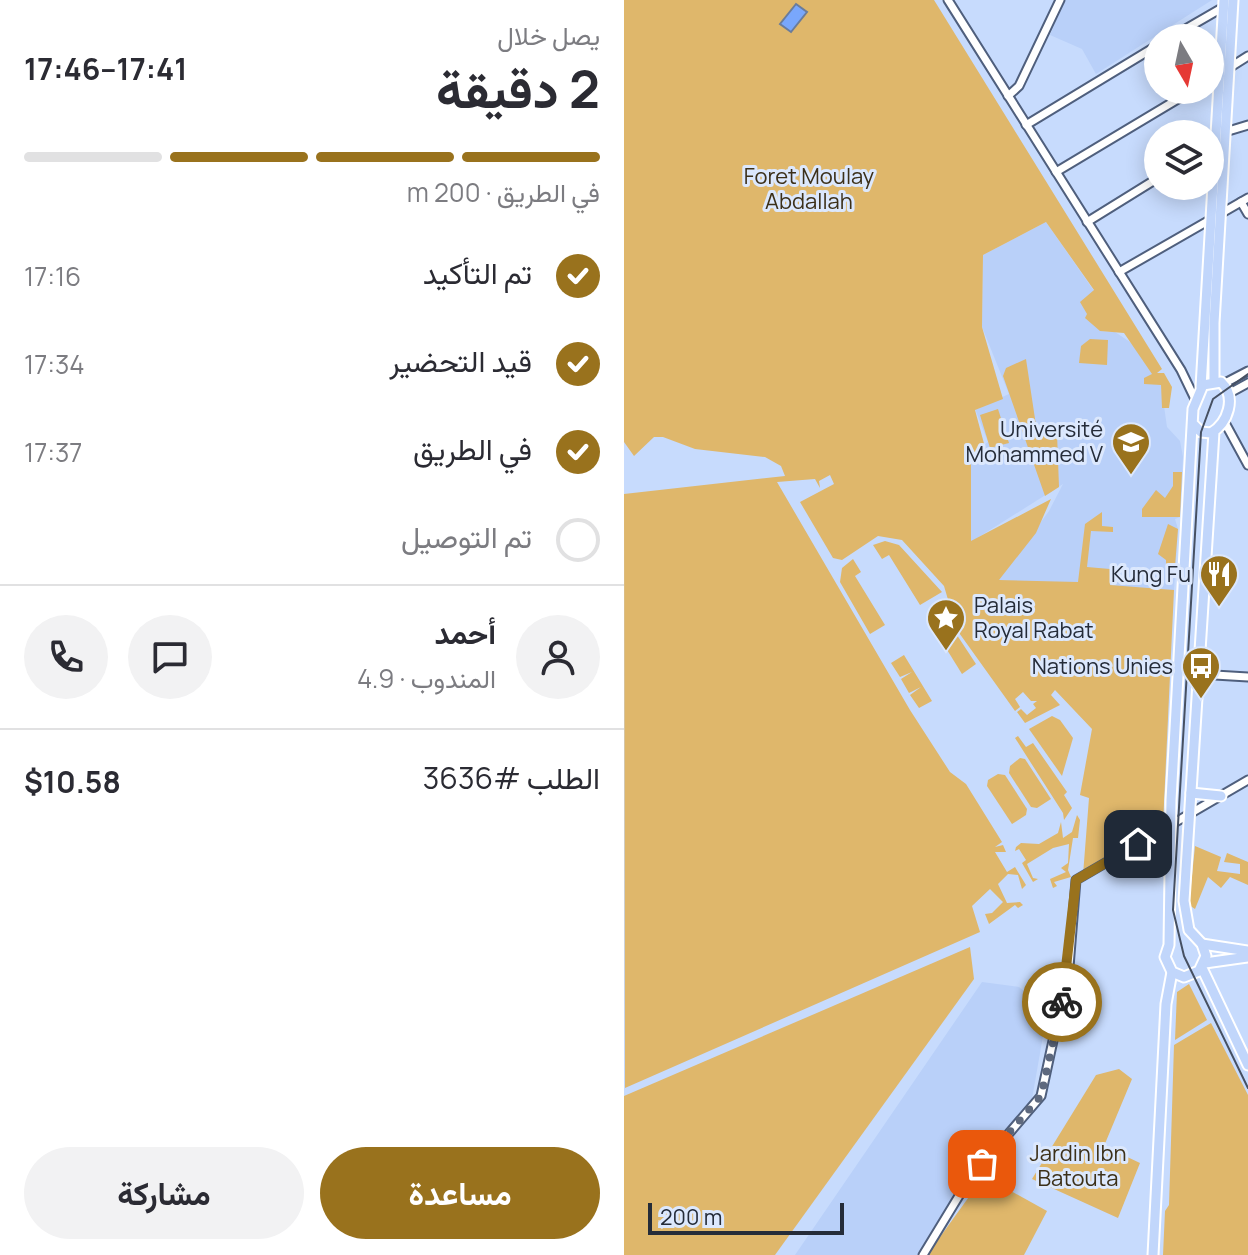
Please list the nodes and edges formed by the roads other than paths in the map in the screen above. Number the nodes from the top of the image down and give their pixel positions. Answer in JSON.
{"nodes":[{"id":1,"x":1060,"y":0,"type":"edge"},
{"id":2,"x":949,"y":1,"type":"edge"},
{"id":3,"x":1228,"y":2,"type":"edge"},
{"id":4,"x":1193,"y":24,"type":"edge"},
{"id":5,"x":1224,"y":25,"type":"edge"},
{"id":6,"x":1144,"y":53,"type":"edge"},
{"id":7,"x":1248,"y":56,"type":"edge"},
{"id":8,"x":1229,"y":67,"type":"junction"},
{"id":9,"x":1224,"y":71,"type":"edge"},
{"id":10,"x":1008,"y":96,"type":"junction"},
{"id":11,"x":1170,"y":104,"type":"edge"},
{"id":12,"x":1222,"y":120,"type":"edge"},
{"id":13,"x":1026,"y":125,"type":"junction"},
{"id":14,"x":1248,"y":125,"type":"edge"},
{"id":15,"x":1224,"y":138,"type":"edge"},
{"id":16,"x":1056,"y":172,"type":"junction"},
{"id":17,"x":1144,"y":187,"type":"edge"},
{"id":18,"x":1217,"y":200,"type":"edge"},
{"id":19,"x":1245,"y":200,"type":"edge"},
{"id":20,"x":1248,"y":214,"type":"edge"},
{"id":21,"x":1216,"y":217,"type":"junction"},
{"id":22,"x":1087,"y":222,"type":"junction"},
{"id":23,"x":1119,"y":272,"type":"junction"},
{"id":24,"x":1248,"y":371,"type":"edge"},
{"id":25,"x":1219,"y":383,"type":"junction"},
{"id":26,"x":1248,"y":383,"type":"edge"},
{"id":27,"x":1198,"y":392,"type":"junction"},
{"id":28,"x":1228,"y":394,"type":"junction"},
{"id":29,"x":1194,"y":425,"type":"junction"},
{"id":30,"x":1219,"y":427,"type":"junction"},
{"id":31,"x":1248,"y":465,"type":"edge"},
{"id":32,"x":1198,"y":674,"type":"junction"},
{"id":33,"x":1248,"y":677,"type":"edge"},
{"id":34,"x":1248,"y":780,"type":"edge"},
{"id":35,"x":1191,"y":793,"type":"junction"},
{"id":36,"x":1221,"y":796,"type":"junction"},
{"id":37,"x":1189,"y":814,"type":"junction"},
{"id":38,"x":1170,"y":825,"type":"junction"},
{"id":39,"x":1192,"y":937,"type":"junction"},
{"id":40,"x":1202,"y":944,"type":"junction"},
{"id":41,"x":1169,"y":945,"type":"junction"},
{"id":42,"x":1248,"y":954,"type":"edge"},
{"id":43,"x":1204,"y":966,"type":"junction"},
{"id":44,"x":1172,"y":972,"type":"junction"},
{"id":45,"x":1248,"y":1065,"type":"edge"},
{"id":46,"x":923,"y":1255,"type":"edge"},
{"id":47,"x":1153,"y":1255,"type":"edge"}],
"edges":[{"from":1,"to":10,"type":"street"},
{"from":2,"to":10,"type":"street"},
{"from":3,"to":4,"type":"street"},
{"from":3,"to":5,"type":"main road"},
{"from":3,"to":8,"type":"main road"},
{"from":6,"to":13,"type":"street"},
{"from":7,"to":8,"type":"street"},
{"from":8,"to":9,"type":"street"},
{"from":8,"to":12,"type":"main road"},
{"from":10,"to":13,"type":"street"},
{"from":11,"to":16,"type":"street"},
{"from":13,"to":16,"type":"street"},
{"from":14,"to":15,"type":"street"},
{"from":16,"to":22,"type":"street"},
{"from":17,"to":22,"type":"street"},
{"from":18,"to":21,"type":"main road"},
{"from":19,"to":20,"type":"street"},
{"from":19,"to":21,"type":"street"},
{"from":21,"to":23,"type":"street"},
{"from":21,"to":25,"type":"main road"},
{"from":21,"to":27,"type":"main road"},
{"from":22,"to":23,"type":"street"},
{"from":23,"to":27,"type":"street"},
{"from":24,"to":25,"type":"street"},
{"from":25,"to":27,"type":"main road"},
{"from":25,"to":28,"type":"main road"},
{"from":26,"to":28,"type":"street"},
{"from":27,"to":29,"type":"main road"},
{"from":28,"to":30,"type":"main road"},
{"from":29,"to":30,"type":"main road"},
{"from":29,"to":38,"type":"main road"},
{"from":30,"to":31,"type":"street"},
{"from":30,"to":32,"type":"main road"},
{"from":32,"to":33,"type":"street"},
{"from":32,"to":35,"type":"main road"},
{"from":34,"to":36,"type":"street"},
{"from":35,"to":36,"type":"main road"},
{"from":35,"to":37,"type":"main road"},
{"from":36,"to":37,"type":"street"},
{"from":37,"to":38,"type":"street"},
{"from":37,"to":39,"type":"main road"},
{"from":38,"to":41,"type":"main road"},
{"from":38,"to":46,"type":"street"},
{"from":39,"to":40,"type":"main road"},
{"from":39,"to":41,"type":"main road"},
{"from":40,"to":42,"type":"main road"},
{"from":40,"to":43,"type":"main road"},
{"from":41,"to":44,"type":"main road"},
{"from":42,"to":43,"type":"main road"},
{"from":43,"to":44,"type":"main road"},
{"from":43,"to":45,"type":"main road"},
{"from":44,"to":47,"type":"main road"}]}
